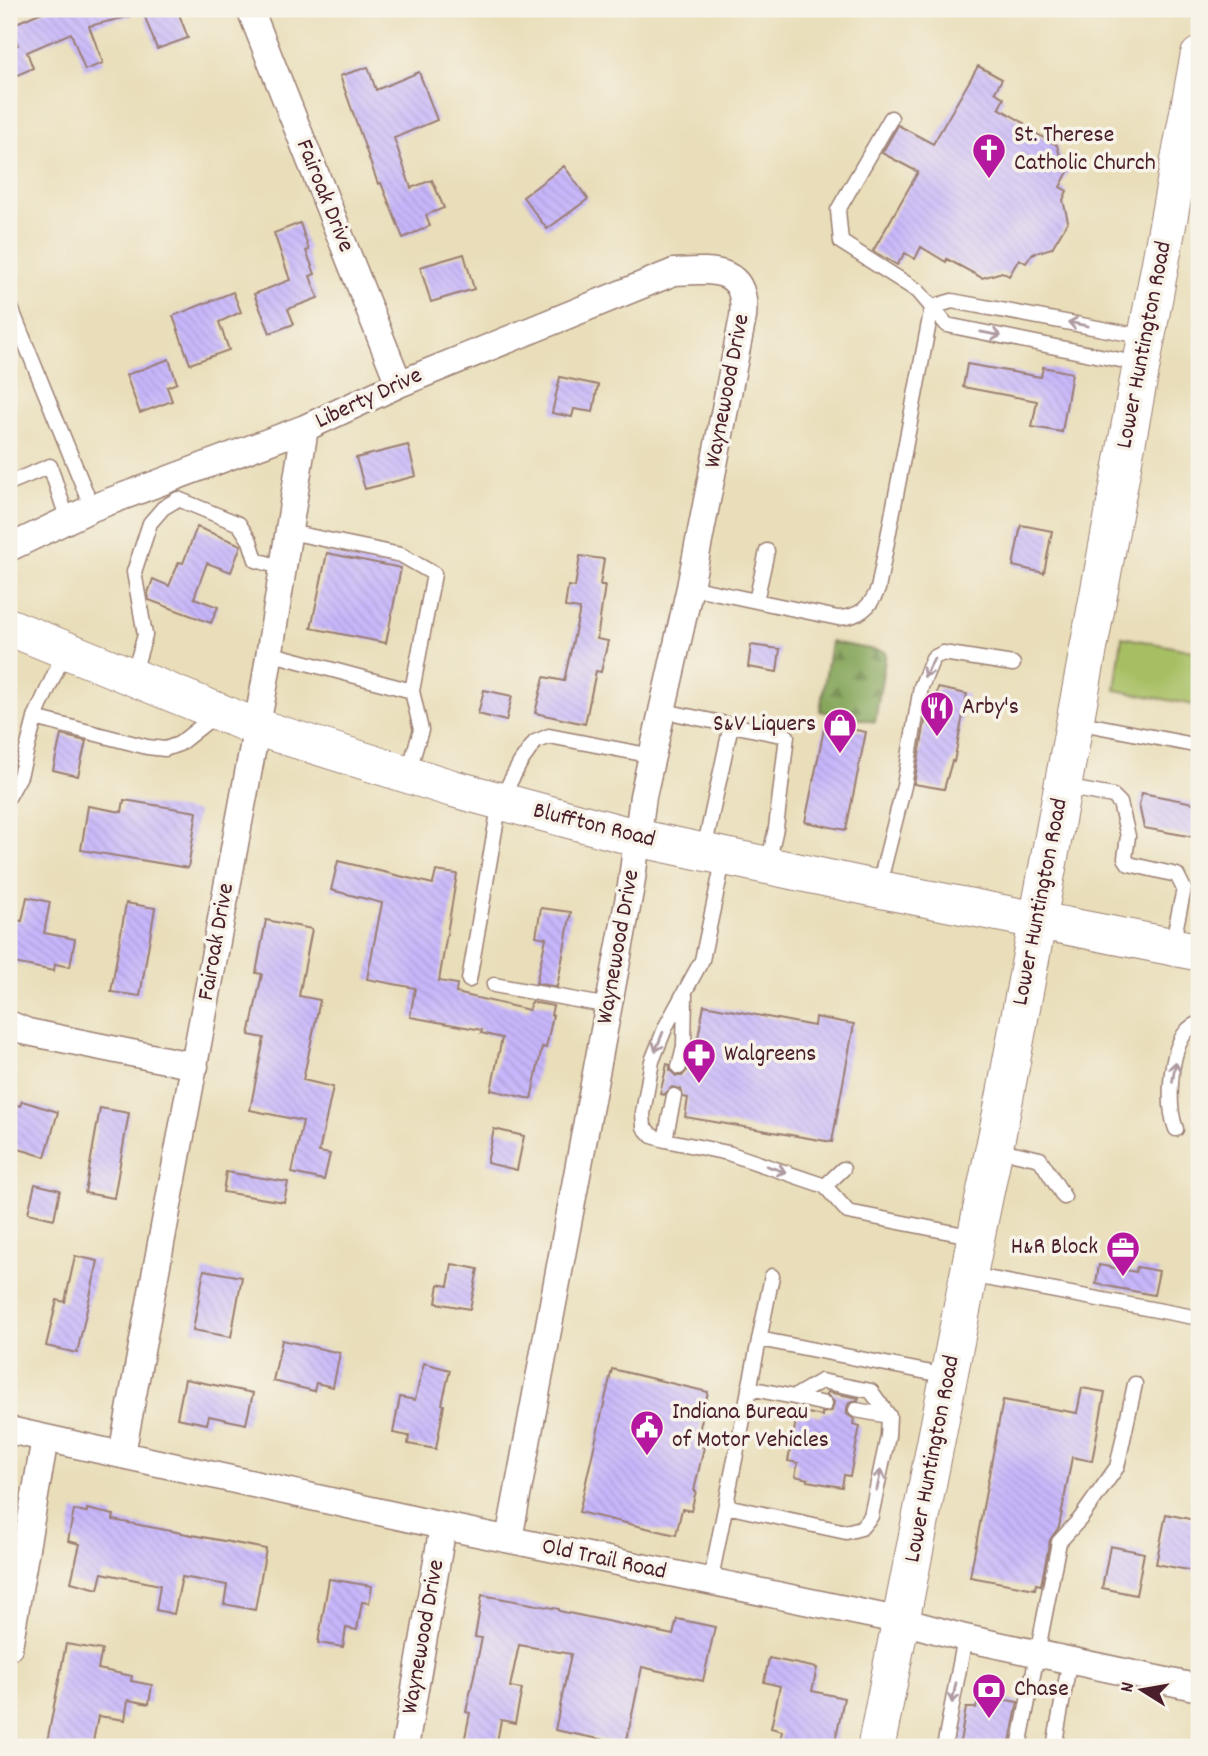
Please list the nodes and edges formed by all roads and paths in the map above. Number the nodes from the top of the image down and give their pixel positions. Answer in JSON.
{"nodes":[{"id":1,"x":250,"y":9,"type":"edge"},
{"id":2,"x":1199,"y":56,"type":"edge"},
{"id":3,"x":891,"y":118,"type":"dead end"},
{"id":4,"x":733,"y":278,"type":"joint"},
{"id":5,"x":9,"y":303,"type":"edge"},
{"id":6,"x":932,"y":306,"type":"junction"},
{"id":7,"x":1143,"y":350,"type":"junction"},
{"id":8,"x":399,"y":384,"type":"junction"},
{"id":9,"x":305,"y":428,"type":"junction"},
{"id":10,"x":9,"y":483,"type":"edge"},
{"id":11,"x":92,"y":508,"type":"junction"},
{"id":12,"x":68,"y":521,"type":"junction"},
{"id":13,"x":289,"y":532,"type":"junction"},
{"id":14,"x":9,"y":548,"type":"edge"},
{"id":15,"x":767,"y":551,"type":"dead end"},
{"id":16,"x":283,"y":568,"type":"junction"},
{"id":17,"x":690,"y":587,"type":"junction"},
{"id":18,"x":756,"y":601,"type":"junction"},
{"id":19,"x":9,"y":627,"type":"edge"},
{"id":20,"x":66,"y":651,"type":"junction"},
{"id":21,"x":270,"y":653,"type":"junction"},
{"id":22,"x":1013,"y":664,"type":"dead end"},
{"id":23,"x":133,"y":677,"type":"junction"},
{"id":24,"x":412,"y":691,"type":"junction"},
{"id":25,"x":663,"y":711,"type":"junction"},
{"id":26,"x":220,"y":712,"type":"junction"},
{"id":27,"x":35,"y":718,"type":"junction"},
{"id":28,"x":1075,"y":721,"type":"junction"},
{"id":29,"x":731,"y":725,"type":"junction"},
{"id":30,"x":256,"y":726,"type":"junction"},
{"id":31,"x":1199,"y":746,"type":"edge"},
{"id":32,"x":653,"y":756,"type":"junction"},
{"id":33,"x":407,"y":774,"type":"junction"},
{"id":34,"x":1063,"y":787,"type":"junction"},
{"id":35,"x":9,"y":796,"type":"edge"},
{"id":36,"x":500,"y":801,"type":"junction"},
{"id":37,"x":638,"y":838,"type":"junction"},
{"id":38,"x":714,"y":854,"type":"junction"},
{"id":39,"x":768,"y":865,"type":"junction"},
{"id":40,"x":878,"y":889,"type":"junction"},
{"id":41,"x":1037,"y":920,"type":"junction"},
{"id":42,"x":1185,"y":949,"type":"edge"},
{"id":43,"x":469,"y":980,"type":"dead end"},
{"id":44,"x":494,"y":985,"type":"dead end"},
{"id":45,"x":685,"y":990,"type":"junction"},
{"id":46,"x":609,"y":1006,"type":"junction"},
{"id":47,"x":1199,"y":1023,"type":"edge"},
{"id":48,"x":9,"y":1024,"type":"edge"},
{"id":49,"x":195,"y":1066,"type":"junction"},
{"id":50,"x":680,"y":1067,"type":"dead end"},
{"id":51,"x":674,"y":1096,"type":"dead end"},
{"id":52,"x":1177,"y":1129,"type":"dead end"},
{"id":53,"x":665,"y":1140,"type":"junction"},
{"id":54,"x":994,"y":1149,"type":"junction"},
{"id":55,"x":843,"y":1169,"type":"dead end"},
{"id":56,"x":825,"y":1186,"type":"junction"},
{"id":57,"x":1064,"y":1197,"type":"dead end"},
{"id":58,"x":976,"y":1237,"type":"junction"},
{"id":59,"x":968,"y":1275,"type":"junction"},
{"id":60,"x":772,"y":1276,"type":"dead end"},
{"id":61,"x":1199,"y":1318,"type":"edge"},
{"id":62,"x":759,"y":1339,"type":"junction"},
{"id":63,"x":949,"y":1376,"type":"junction"},
{"id":64,"x":1135,"y":1384,"type":"dead end"},
{"id":65,"x":749,"y":1388,"type":"junction"},
{"id":66,"x":794,"y":1397,"type":"junction"},
{"id":67,"x":825,"y":1404,"type":"dead end"},
{"id":68,"x":856,"y":1410,"type":"dead end"},
{"id":69,"x":889,"y":1416,"type":"junction"},
{"id":70,"x":9,"y":1430,"type":"edge"},
{"id":71,"x":45,"y":1438,"type":"junction"},
{"id":72,"x":122,"y":1454,"type":"junction"},
{"id":73,"x":726,"y":1506,"type":"junction"},
{"id":74,"x":443,"y":1526,"type":"junction"},
{"id":75,"x":509,"y":1539,"type":"junction"},
{"id":76,"x":710,"y":1583,"type":"junction"},
{"id":77,"x":902,"y":1621,"type":"junction"},
{"id":78,"x":965,"y":1638,"type":"junction"},
{"id":79,"x":9,"y":1647,"type":"edge"},
{"id":80,"x":1038,"y":1652,"type":"junction"},
{"id":81,"x":1070,"y":1659,"type":"junction"},
{"id":82,"x":1199,"y":1688,"type":"edge"},
{"id":83,"x":405,"y":1747,"type":"edge"},
{"id":84,"x":876,"y":1747,"type":"edge"},
{"id":85,"x":943,"y":1747,"type":"edge"},
{"id":86,"x":1019,"y":1747,"type":"edge"},
{"id":87,"x":1054,"y":1747,"type":"edge"}],
"edges":[{"from":1,"to":8,"type":"street","name":"Fairoak Drive"},
{"from":2,"to":7,"type":"main road","name":"Lower Huntington Road"},
{"from":3,"to":6,"type":"lane"},
{"from":4,"to":8,"type":"street","name":"Liberty Drive"},
{"from":4,"to":17,"type":"street","name":"Waynewood Drive"},
{"from":5,"to":11,"type":"lane"},
{"from":7,"to":6,"type":"lane","one_way":true},
{"from":6,"to":7,"type":"lane","one_way":true},
{"from":6,"to":18,"type":"lane"},
{"from":7,"to":28,"type":"main road","name":"Lower Huntington Road"},
{"from":8,"to":9,"type":"street","name":"Liberty Drive"},
{"from":9,"to":11,"type":"street","name":"Liberty Drive"},
{"from":9,"to":13,"type":"street","name":"Fairoak Drive"},
{"from":10,"to":12,"type":"lane"},
{"from":11,"to":12,"type":"street","name":"Liberty Drive"},
{"from":12,"to":14,"type":"street","name":"Liberty Drive"},
{"from":13,"to":16,"type":"street","name":"Fairoak Drive"},
{"from":13,"to":24,"type":"lane"},
{"from":15,"to":18,"type":"lane"},
{"from":16,"to":21,"type":"street","name":"Fairoak Drive"},
{"from":16,"to":23,"type":"lane"},
{"from":17,"to":18,"type":"lane"},
{"from":17,"to":25,"type":"street","name":"Waynewood Drive"},
{"from":19,"to":20,"type":"main road","name":"Bluffton Road"},
{"from":20,"to":23,"type":"main road","name":"Bluffton Road"},
{"from":20,"to":27,"type":"lane"},
{"from":21,"to":24,"type":"lane"},
{"from":21,"to":30,"type":"street","name":"Fairoak Drive"},
{"from":22,"to":40,"type":"lane","one_way":true},
{"from":23,"to":26,"type":"main road","name":"Bluffton Road"},
{"from":24,"to":33,"type":"lane"},
{"from":25,"to":29,"type":"lane"},
{"from":25,"to":32,"type":"street","name":"Waynewood Drive"},
{"from":26,"to":27,"type":"lane"},
{"from":26,"to":30,"type":"main road","name":"Bluffton Road"},
{"from":27,"to":35,"type":"lane"},
{"from":28,"to":31,"type":"lane"},
{"from":28,"to":34,"type":"main road","name":"Lower Huntington Road"},
{"from":29,"to":38,"type":"lane"},
{"from":29,"to":39,"type":"lane"},
{"from":30,"to":33,"type":"main road","name":"Bluffton Road"},
{"from":30,"to":49,"type":"street","name":"Fairoak Drive"},
{"from":32,"to":36,"type":"lane"},
{"from":32,"to":37,"type":"street","name":"Waynewood Drive"},
{"from":33,"to":36,"type":"main road","name":"Bluffton Road"},
{"from":34,"to":41,"type":"main road","name":"Lower Huntington Road"},
{"from":34,"to":42,"type":"lane"},
{"from":36,"to":37,"type":"main road","name":"Bluffton Road"},
{"from":36,"to":43,"type":"lane"},
{"from":37,"to":38,"type":"main road","name":"Bluffton Road"},
{"from":37,"to":46,"type":"street","name":"Waynewood Drive"},
{"from":38,"to":39,"type":"main road","name":"Bluffton Road"},
{"from":38,"to":45,"type":"lane"},
{"from":39,"to":40,"type":"main road","name":"Bluffton Road"},
{"from":40,"to":41,"type":"main road","name":"Bluffton Road"},
{"from":41,"to":42,"type":"main road","name":"Bluffton Road"},
{"from":41,"to":54,"type":"main road","name":"Lower Huntington Road"},
{"from":44,"to":46,"type":"lane"},
{"from":45,"to":50,"type":"lane"},
{"from":45,"to":53,"type":"lane","one_way":true},
{"from":46,"to":75,"type":"street","name":"Waynewood Drive"},
{"from":52,"to":47,"type":"lane","one_way":true},
{"from":48,"to":49,"type":"street"},
{"from":49,"to":72,"type":"street","name":"Fairoak Drive"},
{"from":51,"to":53,"type":"lane"},
{"from":53,"to":56,"type":"lane","one_way":true},
{"from":54,"to":57,"type":"lane"},
{"from":54,"to":58,"type":"main road","name":"Lower Huntington Road"},
{"from":55,"to":56,"type":"lane"},
{"from":56,"to":58,"type":"lane"},
{"from":58,"to":59,"type":"main road","name":"Lower Huntington Road"},
{"from":59,"to":61,"type":"lane"},
{"from":59,"to":63,"type":"main road","name":"Lower Huntington Road"},
{"from":60,"to":62,"type":"lane"},
{"from":62,"to":63,"type":"lane"},
{"from":62,"to":65,"type":"lane"},
{"from":63,"to":77,"type":"main road","name":"Lower Huntington Road"},
{"from":64,"to":80,"type":"lane"},
{"from":65,"to":66,"type":"lane"},
{"from":65,"to":73,"type":"lane"},
{"from":66,"to":67,"type":"lane"},
{"from":66,"to":69,"type":"lane"},
{"from":68,"to":69,"type":"lane"},
{"from":73,"to":69,"type":"lane","one_way":true},
{"from":70,"to":71,"type":"street","name":"Old Trail Road"},
{"from":71,"to":72,"type":"street","name":"Old Trail Road"},
{"from":71,"to":79,"type":"street"},
{"from":72,"to":74,"type":"street","name":"Old Trail Road"},
{"from":73,"to":76,"type":"lane"},
{"from":74,"to":75,"type":"street","name":"Old Trail Road"},
{"from":74,"to":83,"type":"street","name":"Waynewood Drive"},
{"from":75,"to":76,"type":"street","name":"Old Trail Road"},
{"from":76,"to":77,"type":"street","name":"Old Trail Road"},
{"from":77,"to":78,"type":"street","name":"Old Trail Road"},
{"from":77,"to":84,"type":"main road","name":"Lower Huntington Road"},
{"from":78,"to":80,"type":"street","name":"Old Trail Road"},
{"from":78,"to":85,"type":"lane","one_way":true},
{"from":80,"to":81,"type":"street","name":"Old Trail Road"},
{"from":80,"to":86,"type":"lane"},
{"from":81,"to":82,"type":"street","name":"Old Trail Road"},
{"from":81,"to":87,"type":"lane"}]}
